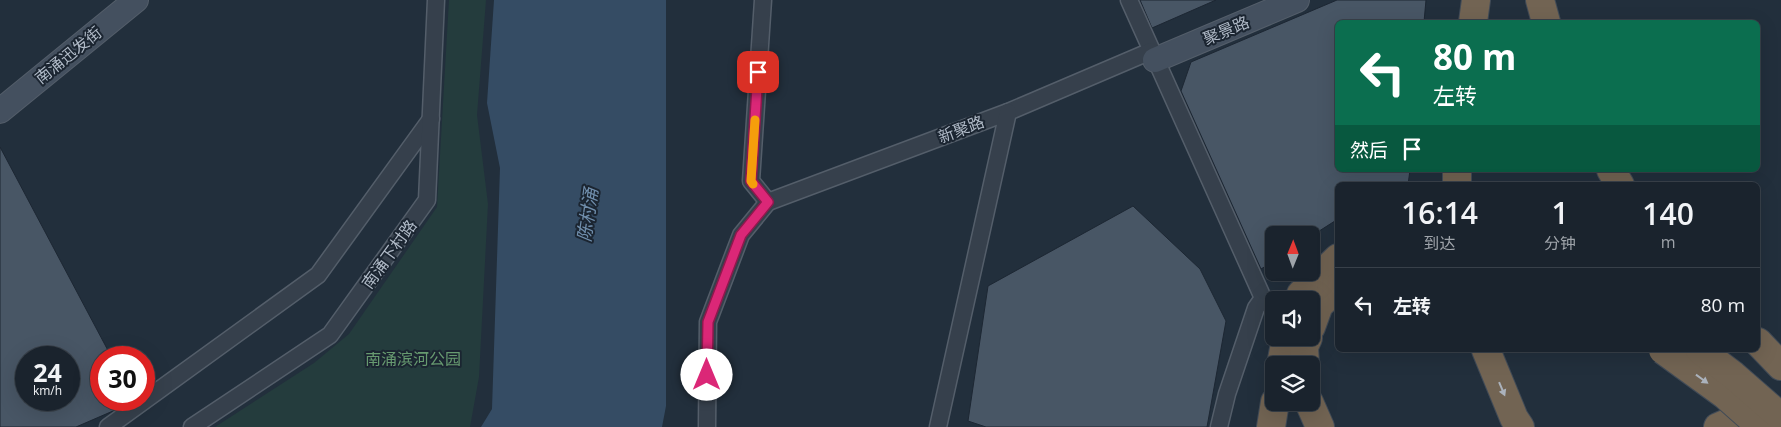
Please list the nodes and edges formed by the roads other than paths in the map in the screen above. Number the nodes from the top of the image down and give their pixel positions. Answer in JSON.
{"nodes":[{"id":1,"x":136,"y":0,"type":"edge"},
{"id":2,"x":436,"y":0,"type":"edge"},
{"id":3,"x":763,"y":0,"type":"edge"},
{"id":4,"x":1129,"y":0,"type":"edge"},
{"id":5,"x":1269,"y":0,"type":"edge"},
{"id":6,"x":1297,"y":0,"type":"edge"},
{"id":7,"x":1476,"y":0,"type":"edge"},
{"id":8,"x":1540,"y":0,"type":"edge"},
{"id":9,"x":1473,"y":20,"type":"edge"},
{"id":10,"x":1545,"y":20,"type":"edge"},
{"id":11,"x":1153,"y":55,"type":"junction"},
{"id":12,"x":0,"y":110,"type":"edge"},
{"id":13,"x":1008,"y":112,"type":"junction"},
{"id":14,"x":431,"y":119,"type":"junction"},
{"id":15,"x":768,"y":202,"type":"junction"},
{"id":16,"x":1335,"y":261,"type":"edge"},
{"id":17,"x":1335,"y":290,"type":"edge"},
{"id":18,"x":1304,"y":291,"type":"edge"},
{"id":19,"x":1320,"y":304,"type":"edge"},
{"id":20,"x":1760,"y":344,"type":"edge"},
{"id":21,"x":1487,"y":352,"type":"edge"},
{"id":22,"x":1666,"y":352,"type":"edge"},
{"id":23,"x":1703,"y":352,"type":"edge"},
{"id":24,"x":1781,"y":366,"type":"edge"},
{"id":25,"x":1781,"y":399,"type":"edge"},
{"id":26,"x":1274,"y":411,"type":"edge"},
{"id":27,"x":1313,"y":411,"type":"edge"},
{"id":28,"x":1781,"y":417,"type":"edge"},
{"id":29,"x":108,"y":427,"type":"edge"},
{"id":30,"x":192,"y":427,"type":"edge"},
{"id":31,"x":707,"y":427,"type":"edge"},
{"id":32,"x":938,"y":427,"type":"edge"},
{"id":33,"x":1219,"y":427,"type":"edge"},
{"id":34,"x":1271,"y":427,"type":"edge"},
{"id":35,"x":1320,"y":427,"type":"edge"},
{"id":36,"x":1520,"y":427,"type":"edge"},
{"id":37,"x":1718,"y":427,"type":"edge"},
{"id":38,"x":1761,"y":427,"type":"edge"}],
"edges":[{"from":1,"to":12,"type":"street","name":"南涌迅发街"},
{"from":2,"to":14,"type":"street","name":"南涌下村路"},
{"from":3,"to":15,"type":"street"},
{"from":4,"to":11,"type":"street"},
{"from":5,"to":11,"type":"street","name":"聚景路"},
{"from":6,"to":11,"type":"street","name":"聚景路"},
{"from":7,"to":9,"type":"highway"},
{"from":8,"to":10,"type":"highway"},
{"from":11,"to":13,"type":"street","name":"新聚路"},
{"from":11,"to":33,"type":"street"},
{"from":13,"to":15,"type":"street","name":"新聚路"},
{"from":13,"to":32,"type":"street"},
{"from":14,"to":29,"type":"street"},
{"from":14,"to":30,"type":"street","name":"南涌下村路"},
{"from":15,"to":31,"type":"street"},
{"from":16,"to":18,"type":"highway"},
{"from":17,"to":19,"type":"highway"},
{"from":20,"to":24,"type":"highway"},
{"from":21,"to":36,"type":"highway","one_way":true},
{"from":22,"to":38,"type":"highway","one_way":true,"bridge":true},
{"from":23,"to":28,"type":"highway","bridge":true},
{"from":25,"to":37,"type":"highway"},
{"from":26,"to":34,"type":"highway"},
{"from":27,"to":35,"type":"highway"}]}
